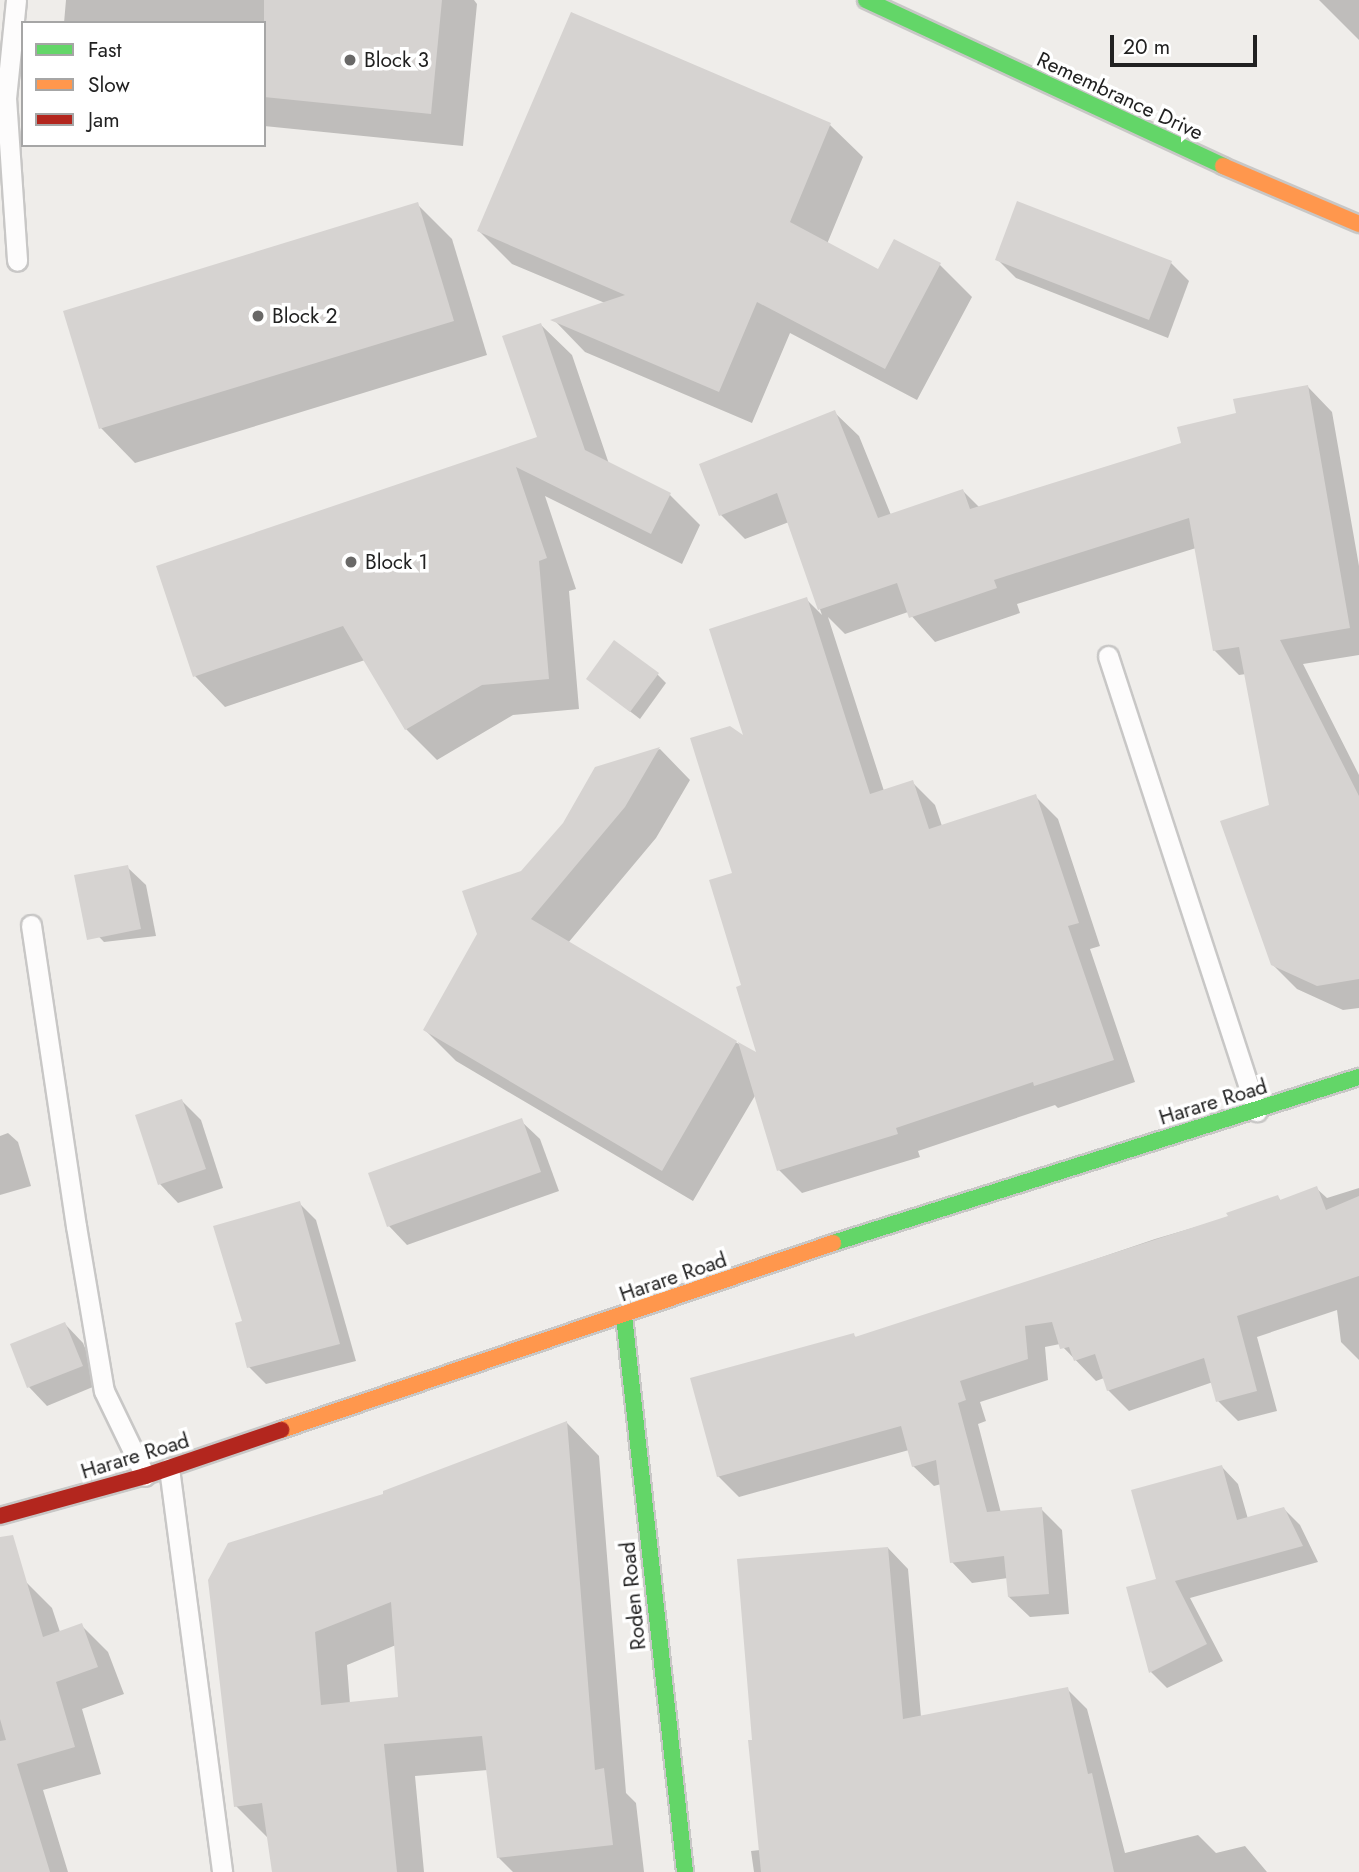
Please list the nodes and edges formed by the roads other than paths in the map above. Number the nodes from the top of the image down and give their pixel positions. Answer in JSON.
{"nodes":[{"id":1,"x":16,"y":0,"type":"edge"},
{"id":2,"x":866,"y":0,"type":"edge"},
{"id":3,"x":1359,"y":224,"type":"edge"},
{"id":4,"x":17,"y":261,"type":"dead end"},
{"id":5,"x":1108,"y":656,"type":"dead end"},
{"id":6,"x":31,"y":925,"type":"dead end"},
{"id":7,"x":1359,"y":1077,"type":"edge"},
{"id":8,"x":1257,"y":1111,"type":"junction"},
{"id":9,"x":624,"y":1316,"type":"junction"},
{"id":10,"x":169,"y":1468,"type":"junction"},
{"id":11,"x":145,"y":1476,"type":"junction"},
{"id":12,"x":0,"y":1516,"type":"edge"},
{"id":13,"x":222,"y":1872,"type":"edge"},
{"id":14,"x":685,"y":1872,"type":"edge"}],
"edges":[{"from":1,"to":4,"type":"lane"},
{"from":2,"to":3,"type":"street","name":"Remembrance Drive"},
{"from":5,"to":8,"type":"lane"},
{"from":6,"to":11,"type":"lane"},
{"from":7,"to":8,"type":"street","name":"Harare Road"},
{"from":8,"to":9,"type":"street","name":"Harare Road"},
{"from":9,"to":10,"type":"street","name":"Harare Road"},
{"from":9,"to":14,"type":"street","name":"Roden Road"},
{"from":10,"to":11,"type":"street","name":"Harare Road"},
{"from":10,"to":13,"type":"lane"},
{"from":11,"to":12,"type":"street","name":"Harare Road"}]}
